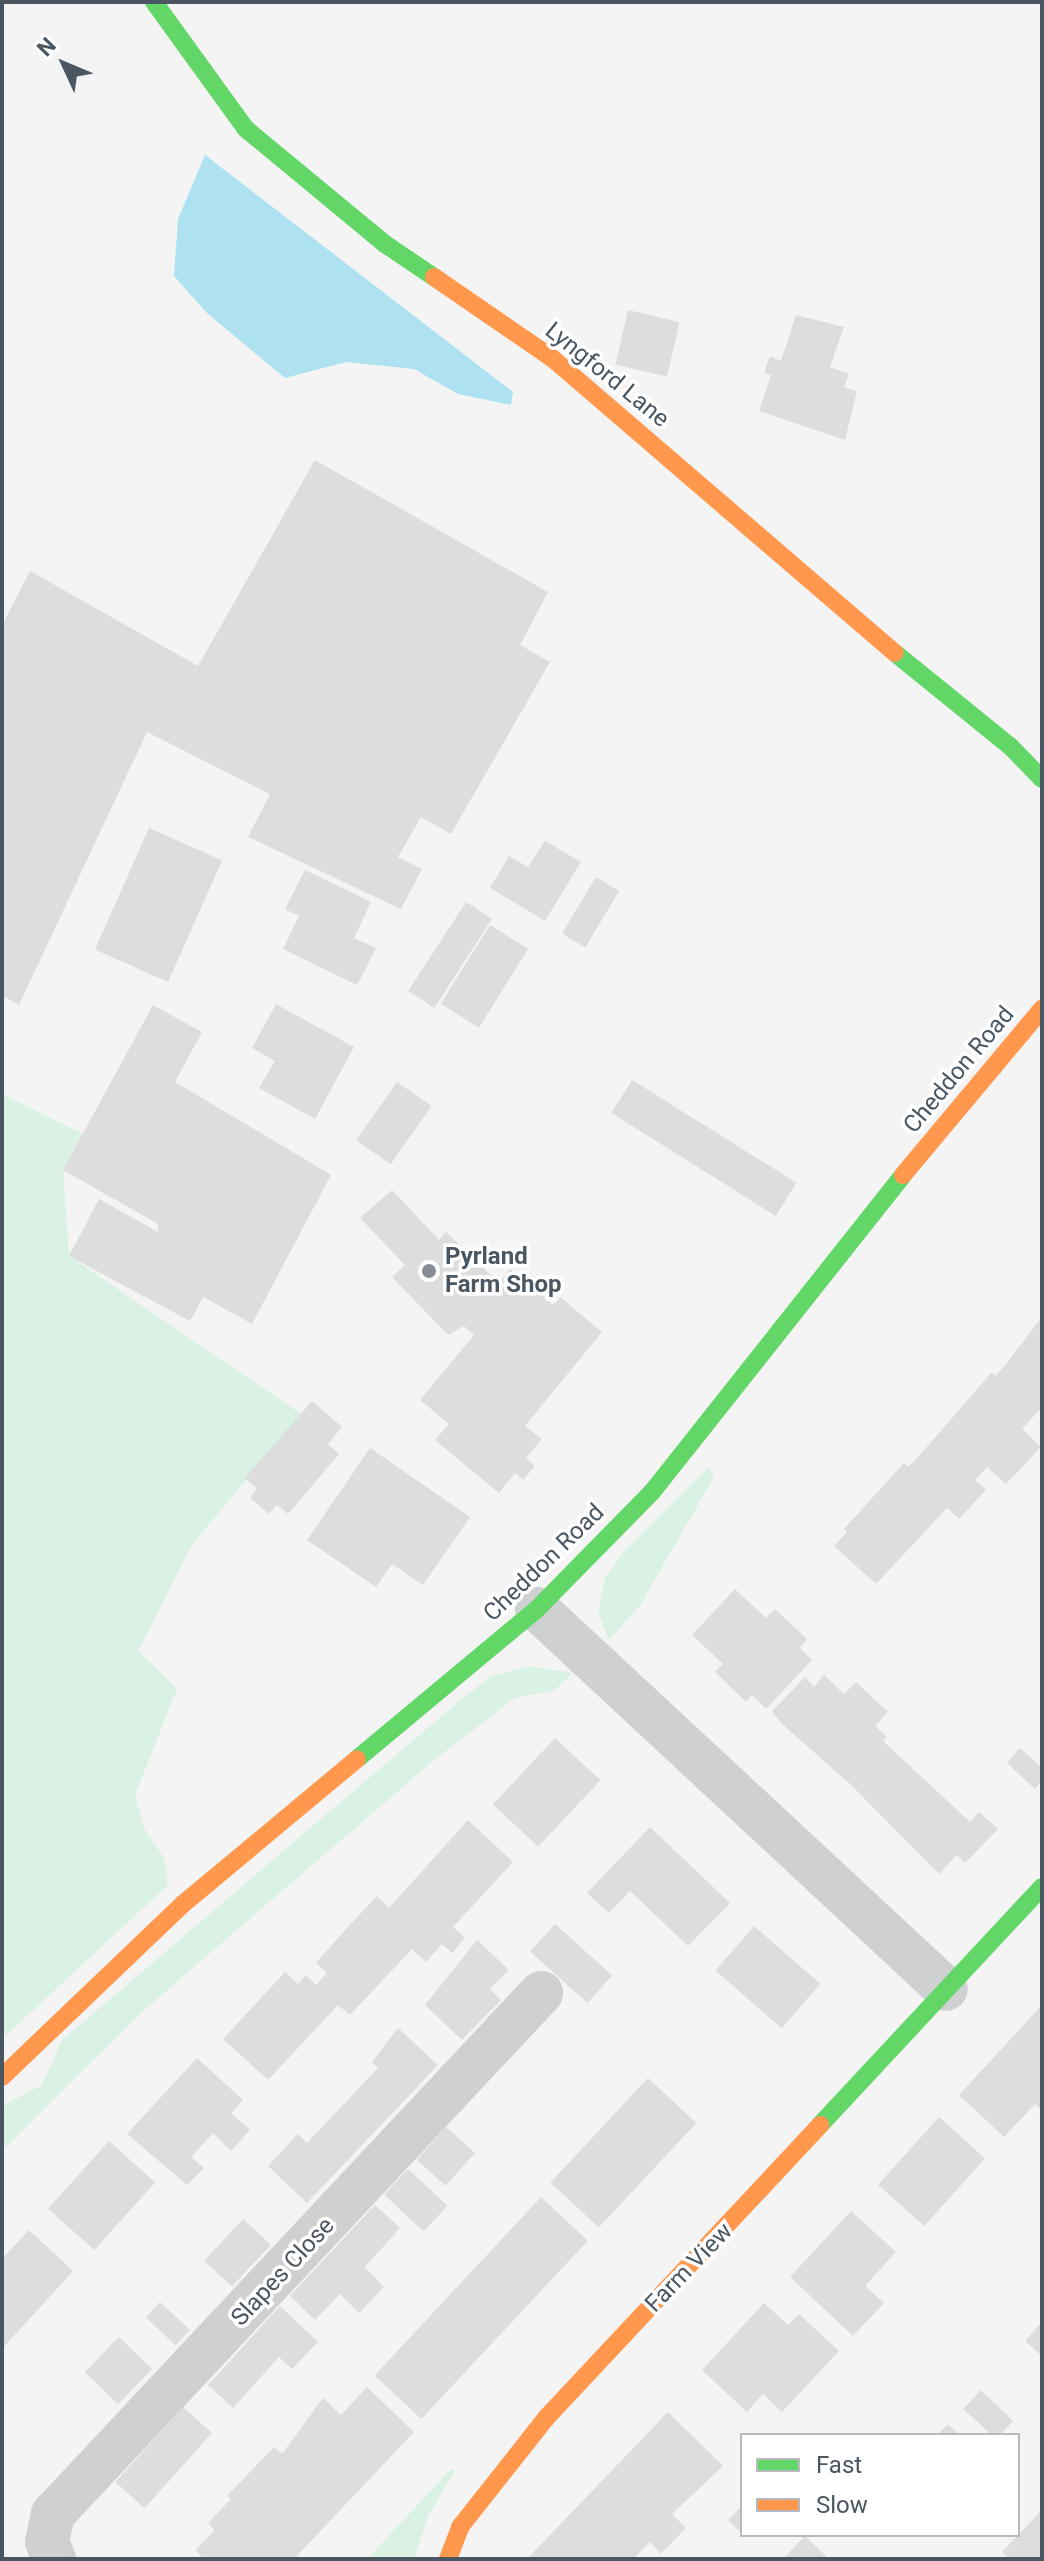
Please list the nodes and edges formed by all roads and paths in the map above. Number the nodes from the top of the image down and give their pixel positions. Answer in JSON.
{"nodes":[{"id":1,"x":154,"y":2,"type":"edge"},
{"id":2,"x":1042,"y":779,"type":"edge"},
{"id":3,"x":1042,"y":1009,"type":"edge"},
{"id":4,"x":537,"y":1609,"type":"junction"},
{"id":5,"x":1042,"y":1887,"type":"edge"},
{"id":6,"x":946,"y":1989,"type":"junction"},
{"id":7,"x":541,"y":1993,"type":"dead end"},
{"id":8,"x":2,"y":2077,"type":"edge"},
{"id":9,"x":54,"y":2559,"type":"edge"},
{"id":10,"x":448,"y":2559,"type":"edge"}],
"edges":[{"from":1,"to":2,"type":"street","name":"Lyngford Lane"},
{"from":3,"to":4,"type":"street","name":"Cheddon Road"},
{"from":4,"to":6,"type":"street"},
{"from":4,"to":8,"type":"street","name":"Cheddon Road"},
{"from":5,"to":6,"type":"street","name":"Farm View"},
{"from":6,"to":10,"type":"street","name":"Farm View"},
{"from":7,"to":9,"type":"street","name":"Slapes Close"}]}
